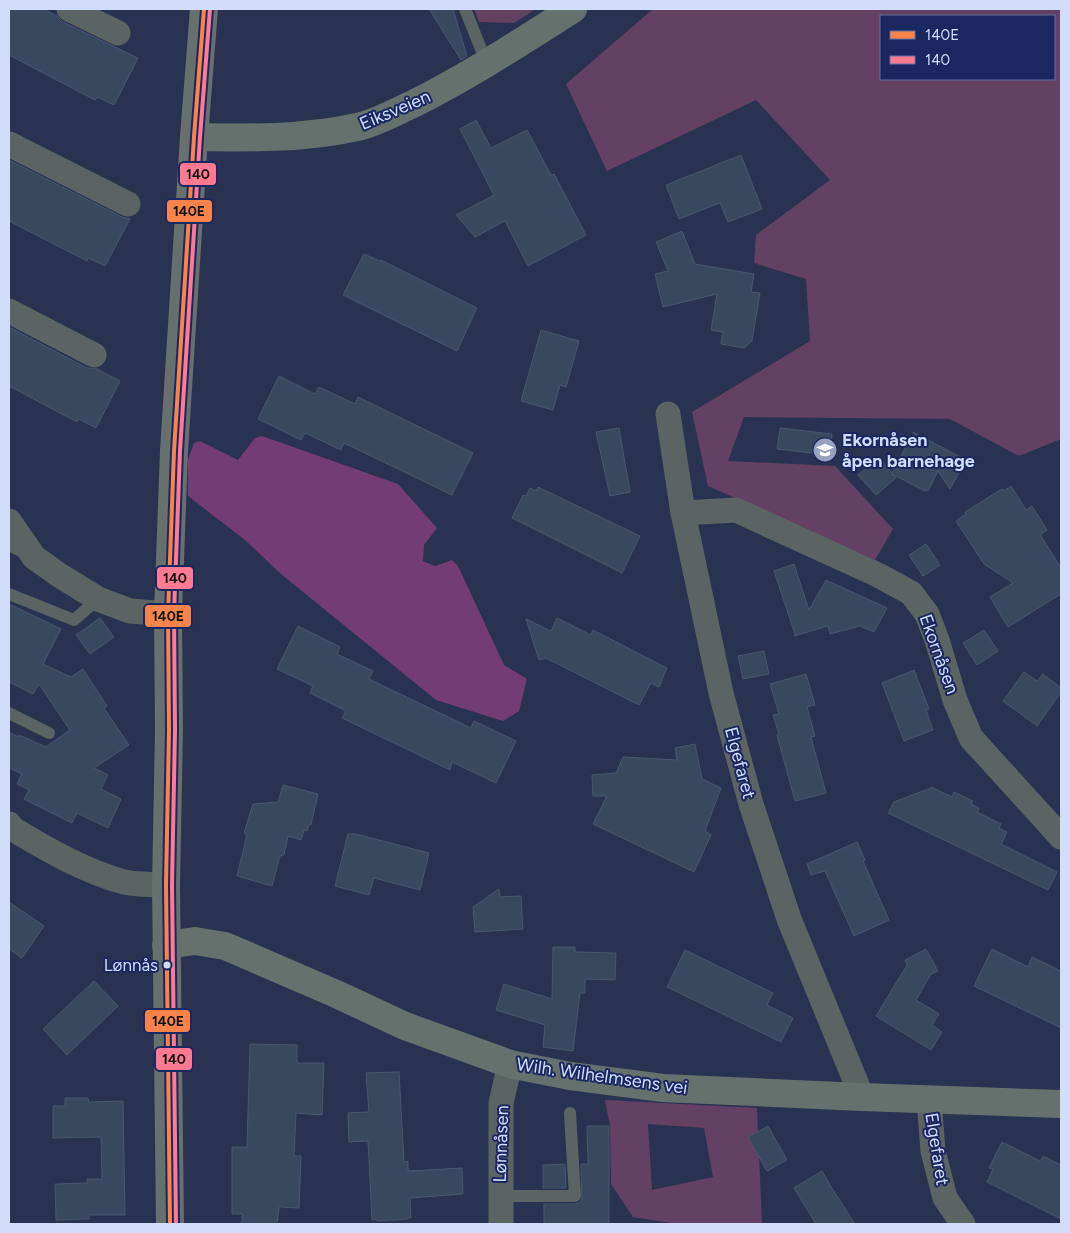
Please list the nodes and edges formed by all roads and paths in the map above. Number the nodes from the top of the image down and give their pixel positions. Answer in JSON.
{"nodes":[{"id":1,"x":69,"y":9,"type":"edge"},
{"id":2,"x":204,"y":9,"type":"edge"},
{"id":3,"x":465,"y":9,"type":"edge"},
{"id":4,"x":573,"y":9,"type":"edge"},
{"id":5,"x":118,"y":33,"type":"dead end"},
{"id":6,"x":487,"y":64,"type":"junction"},
{"id":7,"x":194,"y":137,"type":"junction"},
{"id":8,"x":9,"y":144,"type":"edge"},
{"id":9,"x":128,"y":204,"type":"dead end"},
{"id":10,"x":9,"y":311,"type":"edge"},
{"id":11,"x":94,"y":355,"type":"dead end"},
{"id":12,"x":668,"y":414,"type":"dead end"},
{"id":13,"x":684,"y":513,"type":"junction"},
{"id":14,"x":9,"y":521,"type":"edge"},
{"id":15,"x":9,"y":545,"type":"edge"},
{"id":16,"x":34,"y":557,"type":"junction"},
{"id":17,"x":9,"y":594,"type":"edge"},
{"id":18,"x":98,"y":599,"type":"junction"},
{"id":19,"x":168,"y":614,"type":"junction"},
{"id":20,"x":9,"y":713,"type":"edge"},
{"id":21,"x":49,"y":733,"type":"dead end"},
{"id":22,"x":9,"y":824,"type":"edge"},
{"id":23,"x":1061,"y":837,"type":"edge"},
{"id":24,"x":166,"y":885,"type":"junction"},
{"id":25,"x":166,"y":945,"type":"junction"},
{"id":26,"x":510,"y":1064,"type":"junction"},
{"id":27,"x":862,"y":1097,"type":"junction"},
{"id":28,"x":930,"y":1099,"type":"junction"},
{"id":29,"x":1061,"y":1104,"type":"edge"},
{"id":30,"x":570,"y":1113,"type":"dead end"},
{"id":31,"x":500,"y":1196,"type":"junction"},
{"id":32,"x":170,"y":1224,"type":"edge"},
{"id":33,"x":500,"y":1224,"type":"edge"},
{"id":34,"x":962,"y":1224,"type":"edge"}],
"edges":[{"from":1,"to":5,"type":"street"},
{"from":2,"to":7,"type":"street"},
{"from":3,"to":6,"type":"lane"},
{"from":4,"to":6,"type":"street","name":"Eiksveien"},
{"from":6,"to":7,"type":"street","name":"Eiksveien"},
{"from":7,"to":19,"type":"street"},
{"from":8,"to":9,"type":"street"},
{"from":10,"to":11,"type":"street"},
{"from":12,"to":13,"type":"street","name":"Elgefaret"},
{"from":13,"to":23,"type":"street","name":"Ekornåsen"},
{"from":13,"to":27,"type":"street","name":"Elgefaret"},
{"from":14,"to":16,"type":"street"},
{"from":15,"to":16,"type":"lane"},
{"from":16,"to":18,"type":"street"},
{"from":17,"to":18,"type":"lane"},
{"from":18,"to":19,"type":"street"},
{"from":19,"to":24,"type":"street"},
{"from":20,"to":21,"type":"lane"},
{"from":22,"to":24,"type":"street"},
{"from":24,"to":25,"type":"street"},
{"from":25,"to":26,"type":"street","name":"Wilh. Wilhelmsens vei"},
{"from":25,"to":32,"type":"street"},
{"from":26,"to":27,"type":"street","name":"Wilh. Wilhelmsens vei"},
{"from":26,"to":31,"type":"street","name":"Lønnåsen"},
{"from":27,"to":28,"type":"street","name":"Wilh. Wilhelmsens vei"},
{"from":28,"to":29,"type":"street","name":"Wilh. Wilhelmsens vei"},
{"from":28,"to":34,"type":"street","name":"Elgefaret"},
{"from":30,"to":31,"type":"lane"},
{"from":31,"to":33,"type":"street","name":"Lønnåsen"}]}
